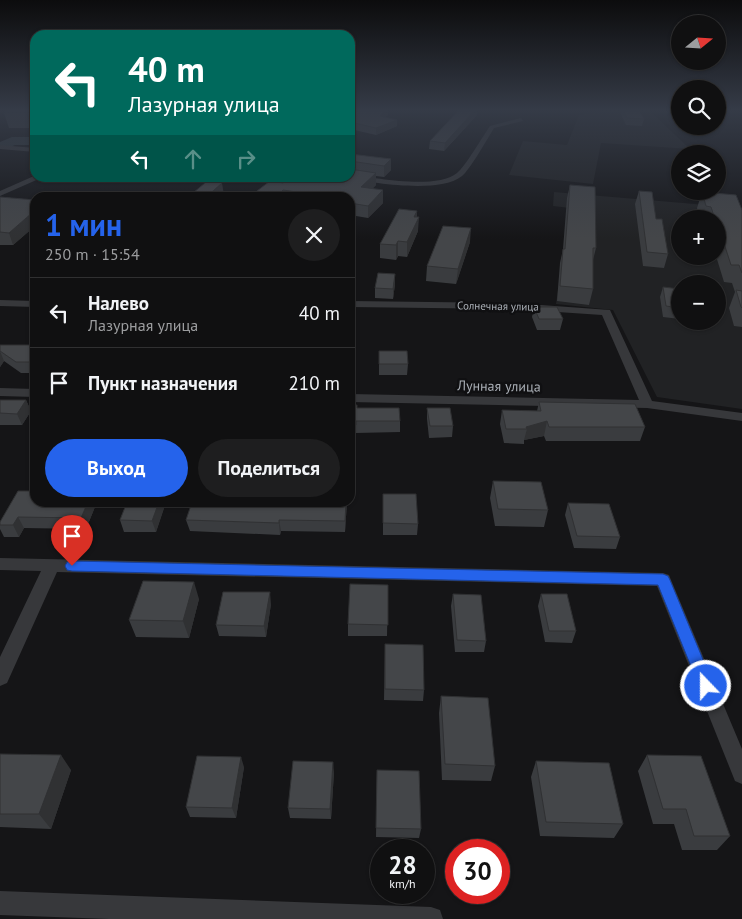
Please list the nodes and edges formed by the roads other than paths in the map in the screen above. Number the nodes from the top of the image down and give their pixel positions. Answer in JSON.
{"nodes":[{"id":1,"x":474,"y":153,"type":"edge"},
{"id":2,"x":355,"y":177,"type":"edge"},
{"id":3,"x":30,"y":181,"type":"edge"},
{"id":4,"x":0,"y":194,"type":"edge"},
{"id":5,"x":0,"y":303,"type":"edge"},
{"id":6,"x":30,"y":304,"type":"edge"},
{"id":7,"x":355,"y":304,"type":"edge"},
{"id":8,"x":0,"y":392,"type":"edge"},
{"id":9,"x":30,"y":393,"type":"edge"},
{"id":10,"x":355,"y":398,"type":"edge"},
{"id":11,"x":647,"y":404,"type":"junction"},
{"id":12,"x":742,"y":417,"type":"edge"},
{"id":13,"x":0,"y":564,"type":"edge"},
{"id":14,"x":52,"y":565,"type":"junction"},
{"id":15,"x":0,"y":677,"type":"edge"},
{"id":16,"x":742,"y":774,"type":"edge"},
{"id":17,"x":0,"y":904,"type":"edge"},
{"id":18,"x":430,"y":919,"type":"edge"}],
"edges":[{"from":1,"to":2,"type":"street"},
{"from":3,"to":4,"type":"street"},
{"from":5,"to":6,"type":"street"},
{"from":7,"to":11,"type":"street","name":"Солнечная улица"},
{"from":8,"to":9,"type":"street"},
{"from":10,"to":11,"type":"street","name":"Лунная улица"},
{"from":11,"to":12,"type":"street","name":"Лунная улица"},
{"from":13,"to":14,"type":"street"},
{"from":14,"to":15,"type":"street"},
{"from":14,"to":16,"type":"street"},
{"from":17,"to":18,"type":"street"}]}
